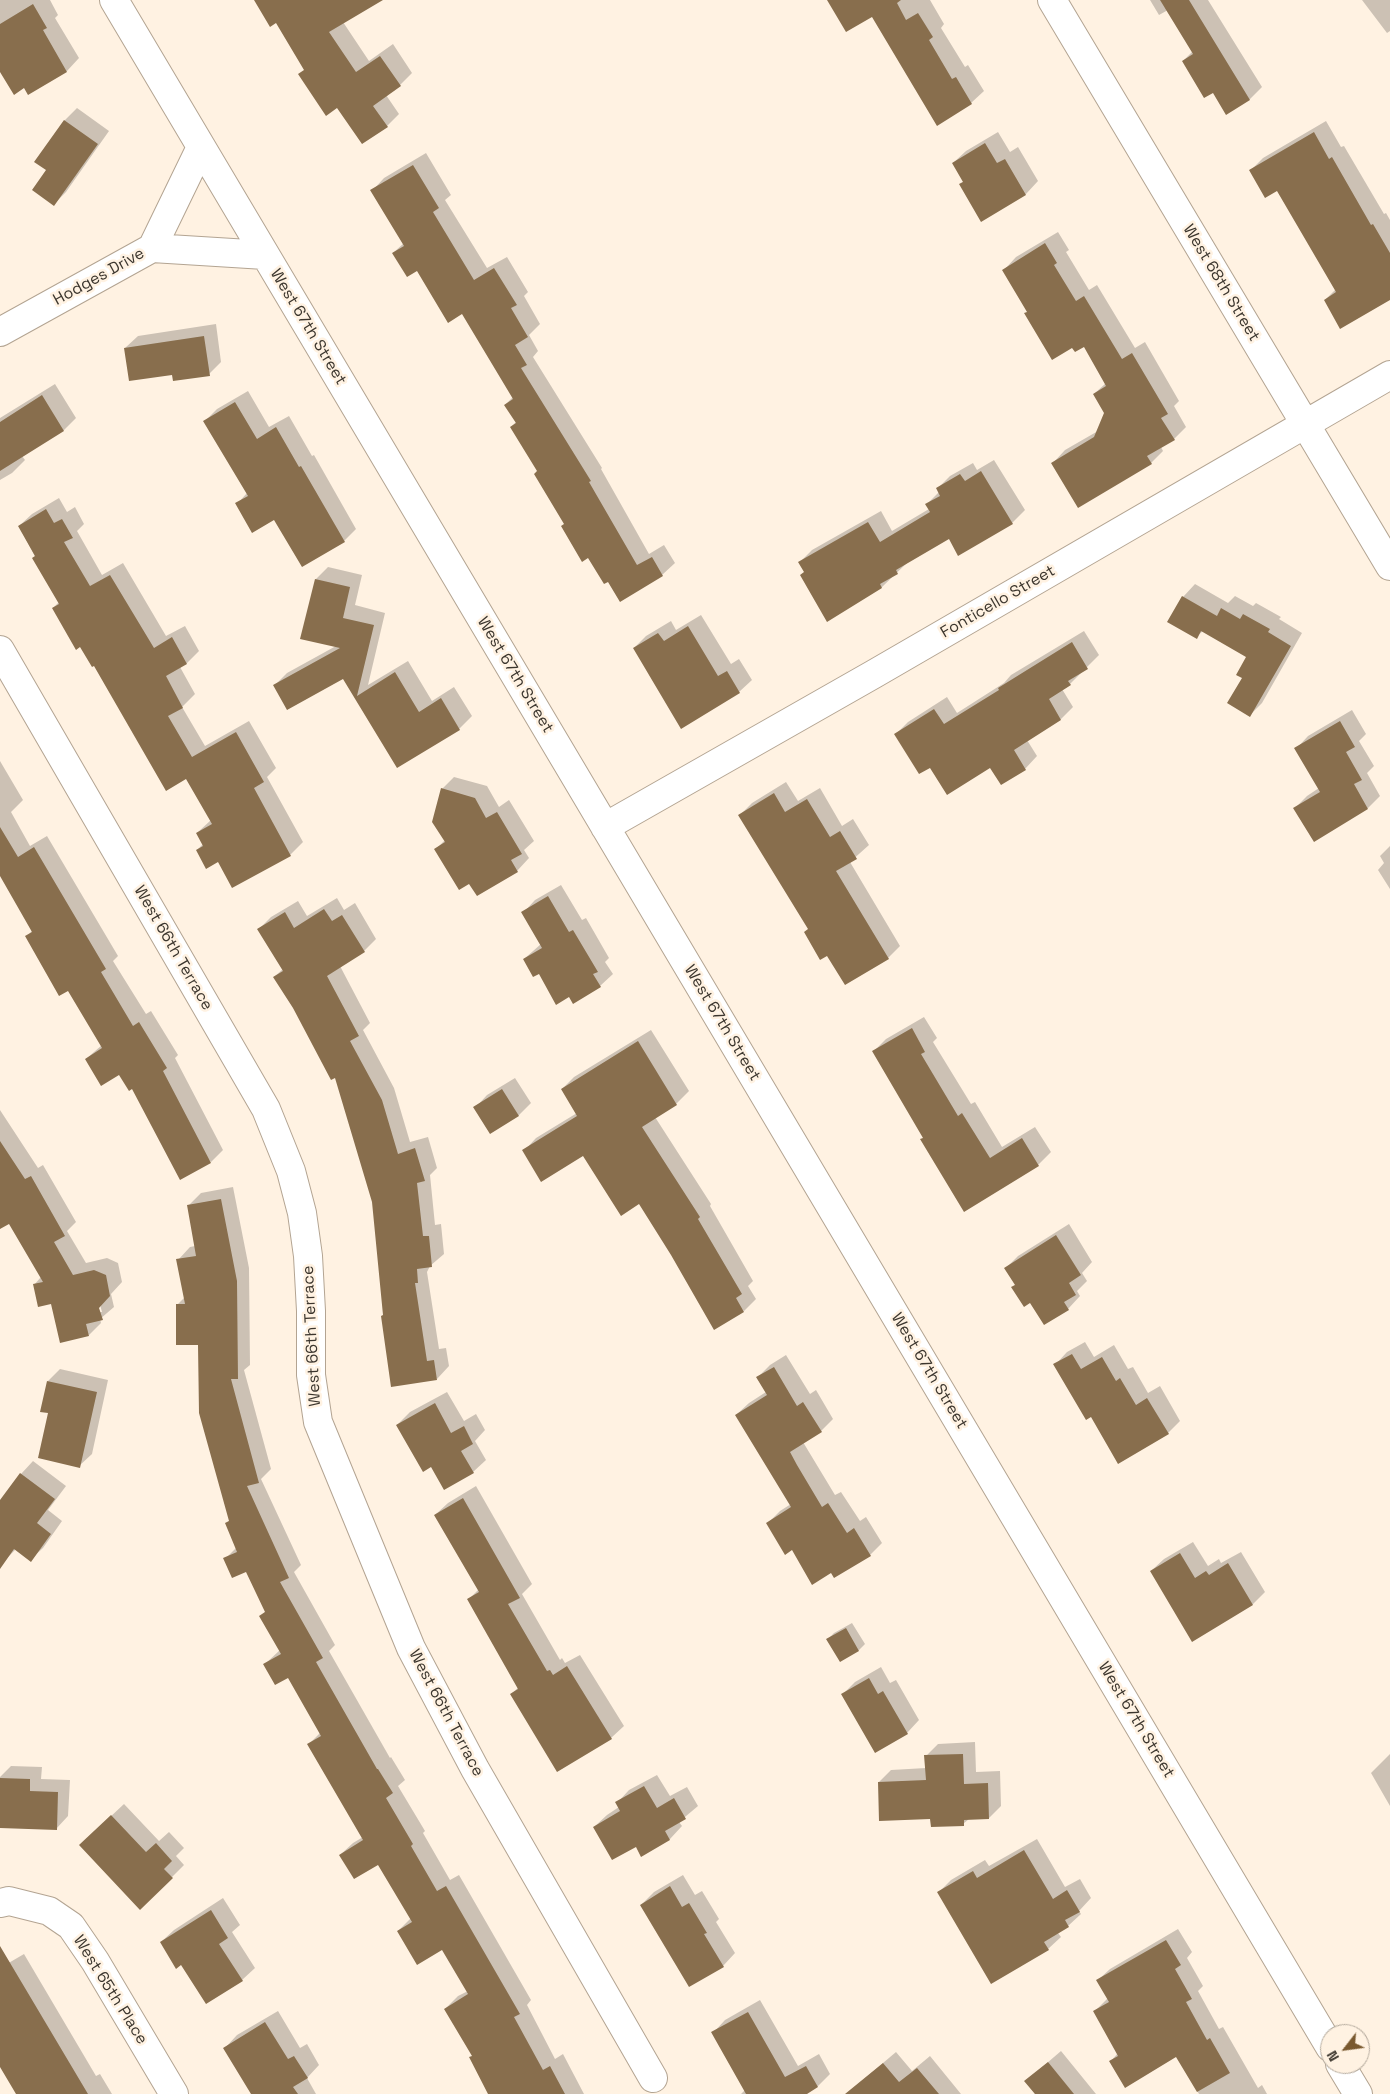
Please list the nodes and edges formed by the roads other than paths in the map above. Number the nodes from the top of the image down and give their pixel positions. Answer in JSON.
{"nodes":[{"id":1,"x":114,"y":0,"type":"edge"},
{"id":2,"x":1052,"y":0,"type":"edge"},
{"id":3,"x":201,"y":147,"type":"junction"},
{"id":4,"x":152,"y":248,"type":"junction"},
{"id":5,"x":265,"y":256,"type":"junction"},
{"id":6,"x":0,"y":332,"type":"edge"},
{"id":7,"x":1390,"y":375,"type":"edge"},
{"id":8,"x":1305,"y":423,"type":"junction"},
{"id":9,"x":1390,"y":566,"type":"edge"},
{"id":10,"x":0,"y":650,"type":"edge"},
{"id":11,"x":605,"y":827,"type":"junction"},
{"id":12,"x":0,"y":1903,"type":"edge"},
{"id":13,"x":1320,"y":2029,"type":"edge"},
{"id":14,"x":1346,"y":2074,"type":"edge"},
{"id":15,"x":653,"y":2078,"type":"dead end"},
{"id":16,"x":174,"y":2094,"type":"edge"},
{"id":17,"x":1358,"y":2094,"type":"edge"}],
"edges":[{"from":1,"to":3,"type":"street","name":"West 67th Street"},
{"from":2,"to":8,"type":"street","name":"West 68th Street"},
{"from":3,"to":4,"type":"street"},
{"from":3,"to":5,"type":"street","name":"West 67th Street"},
{"from":4,"to":5,"type":"street","name":"Hodges Drive"},
{"from":4,"to":6,"type":"street","name":"Hodges Drive"},
{"from":5,"to":11,"type":"street","name":"West 67th Street"},
{"from":7,"to":8,"type":"street","name":"Fonticello Street"},
{"from":8,"to":9,"type":"street","name":"West 68th Street"},
{"from":8,"to":11,"type":"street","name":"Fonticello Street"},
{"from":10,"to":15,"type":"street","name":"West 66th Terrace"},
{"from":11,"to":13,"type":"street","name":"West 67th Street"},
{"from":12,"to":16,"type":"street","name":"West 65th Place"},
{"from":14,"to":17,"type":"street"}]}
